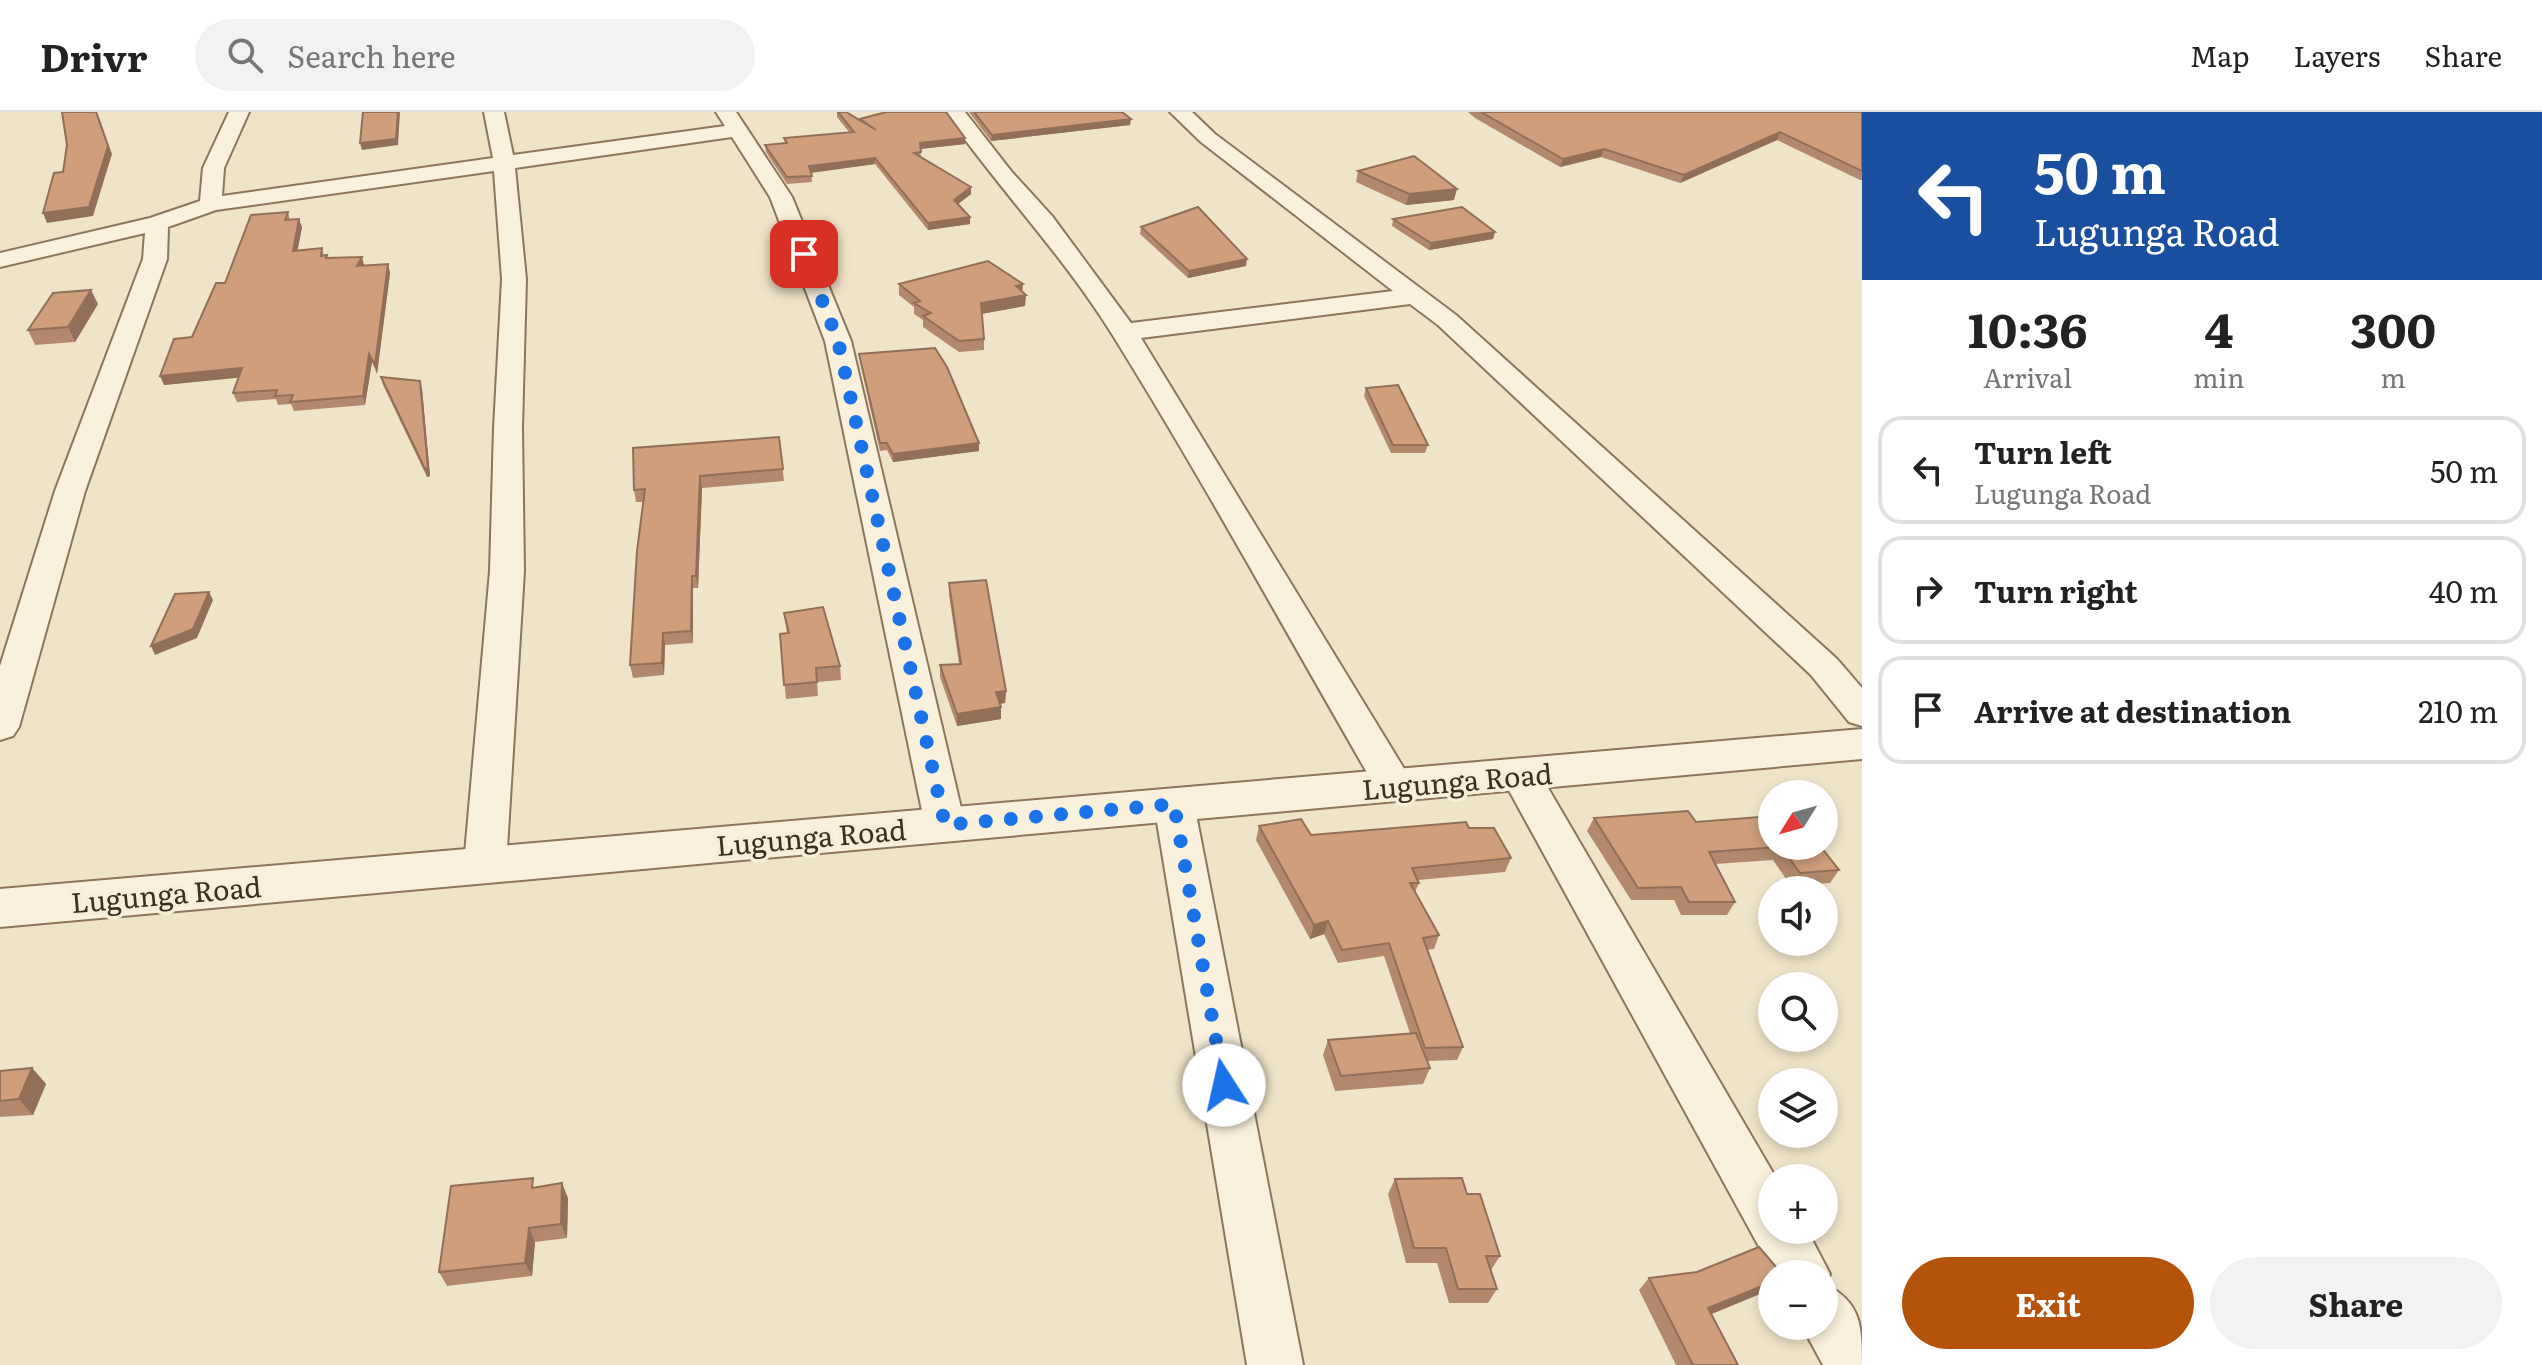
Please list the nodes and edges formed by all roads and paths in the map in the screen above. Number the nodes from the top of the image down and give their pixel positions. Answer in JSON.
{"nodes":[{"id":1,"x":239,"y":112,"type":"edge"},
{"id":2,"x":494,"y":112,"type":"edge"},
{"id":3,"x":955,"y":112,"type":"edge"},
{"id":4,"x":1180,"y":112,"type":"edge"},
{"id":5,"x":733,"y":121,"type":"edge"},
{"id":6,"x":504,"y":161,"type":"junction"},
{"id":7,"x":212,"y":204,"type":"junction"},
{"id":8,"x":157,"y":223,"type":"junction"},
{"id":9,"x":0,"y":260,"type":"edge"},
{"id":10,"x":1416,"y":296,"type":"junction"},
{"id":11,"x":1124,"y":332,"type":"junction"},
{"id":12,"x":1862,"y":713,"type":"edge"},
{"id":13,"x":0,"y":727,"type":"edge"},
{"id":14,"x":1862,"y":744,"type":"edge"},
{"id":15,"x":1520,"y":774,"type":"junction"},
{"id":16,"x":1394,"y":785,"type":"junction"},
{"id":17,"x":1174,"y":804,"type":"junction"},
{"id":18,"x":945,"y":825,"type":"junction"},
{"id":19,"x":485,"y":865,"type":"junction"},
{"id":20,"x":0,"y":908,"type":"edge"},
{"id":21,"x":1758,"y":1195,"type":"edge"},
{"id":22,"x":1838,"y":1337,"type":"edge"},
{"id":23,"x":1275,"y":1365,"type":"edge"},
{"id":24,"x":1854,"y":1365,"type":"edge"}],
"edges":[{"from":1,"to":7,"type":"street"},
{"from":2,"to":6,"type":"street"},
{"from":3,"to":11,"type":"street"},
{"from":4,"to":10,"type":"street"},
{"from":5,"to":6,"type":"street"},
{"from":5,"to":18,"type":"street"},
{"from":6,"to":7,"type":"street"},
{"from":6,"to":19,"type":"street"},
{"from":7,"to":8,"type":"street"},
{"from":8,"to":9,"type":"street"},
{"from":8,"to":13,"type":"street"},
{"from":10,"to":11,"type":"street"},
{"from":10,"to":12,"type":"street"},
{"from":11,"to":16,"type":"street"},
{"from":14,"to":15,"type":"street","name":"Lugunga Road"},
{"from":15,"to":16,"type":"street","name":"Lugunga Road"},
{"from":15,"to":21,"type":"street"},
{"from":16,"to":17,"type":"street","name":"Lugunga Road"},
{"from":17,"to":18,"type":"street","name":"Lugunga Road"},
{"from":17,"to":23,"type":"street"},
{"from":18,"to":19,"type":"street","name":"Lugunga Road"},
{"from":19,"to":20,"type":"street","name":"Lugunga Road"},
{"from":22,"to":24,"type":"street"}]}
